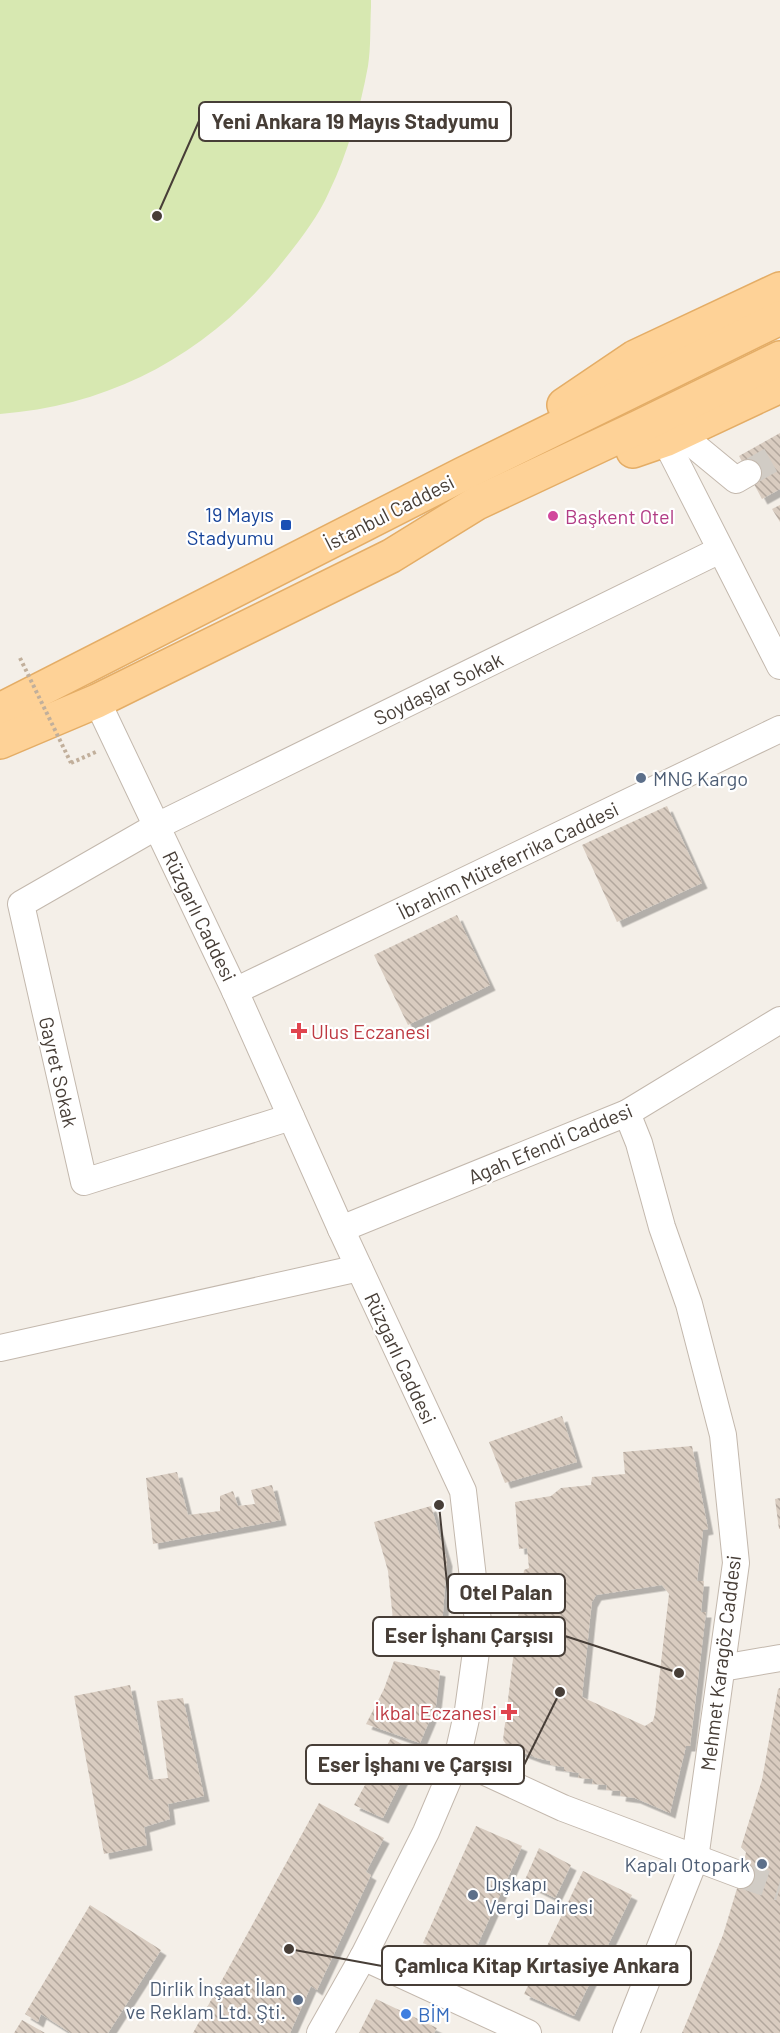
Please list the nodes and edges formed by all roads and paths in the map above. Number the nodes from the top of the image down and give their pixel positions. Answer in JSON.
{"nodes":[{"id":1,"x":780,"y":289,"type":"edge"},
{"id":2,"x":780,"y":318,"type":"edge"},
{"id":3,"x":780,"y":358,"type":"edge"},
{"id":4,"x":780,"y":386,"type":"edge"},
{"id":5,"x":672,"y":437,"type":"junction"},
{"id":6,"x":748,"y":473,"type":"tunnel mouth"},
{"id":7,"x":463,"y":474,"type":"junction"},
{"id":8,"x":477,"y":503,"type":"junction"},
{"id":9,"x":720,"y":550,"type":"junction"},
{"id":10,"x":20,"y":658,"type":"dead end"},
{"id":11,"x":780,"y":666,"type":"edge"},
{"id":12,"x":97,"y":701,"type":"junction"},
{"id":13,"x":780,"y":729,"type":"edge"},
{"id":14,"x":1,"y":734,"type":"edge"},
{"id":15,"x":71,"y":763,"type":"dead end"},
{"id":16,"x":157,"y":826,"type":"junction"},
{"id":17,"x":235,"y":991,"type":"junction"},
{"id":18,"x":780,"y":1020,"type":"edge"},
{"id":19,"x":627,"y":1113,"type":"junction"},
{"id":20,"x":291,"y":1117,"type":"junction"},
{"id":21,"x":341,"y":1229,"type":"junction"},
{"id":22,"x":359,"y":1268,"type":"junction"},
{"id":23,"x":0,"y":1348,"type":"edge"},
{"id":24,"x":780,"y":1658,"type":"edge"},
{"id":25,"x":722,"y":1668,"type":"junction"},
{"id":26,"x":457,"y":1759,"type":"junction"},
{"id":27,"x":694,"y":1859,"type":"junction"},
{"id":28,"x":741,"y":1875,"type":"tunnel mouth"},
{"id":29,"x":363,"y":1957,"type":"junction"},
{"id":30,"x":320,"y":2033,"type":"edge"},
{"id":31,"x":528,"y":2033,"type":"edge"},
{"id":32,"x":626,"y":2033,"type":"edge"}],
"edges":[{"from":1,"to":7,"type":"main road"},
{"from":2,"to":7,"type":"main road","name":"İstanbul Caddesi"},
{"from":3,"to":8,"type":"main road","name":"İstanbul Caddesi"},
{"from":4,"to":5,"type":"main road"},
{"from":5,"to":6,"type":"street"},
{"from":5,"to":8,"type":"main road"},
{"from":5,"to":9,"type":"street"},
{"from":7,"to":14,"type":"main road","name":"İstanbul Caddesi"},
{"from":8,"to":12,"type":"main road","name":"İstanbul Caddesi"},
{"from":9,"to":11,"type":"street"},
{"from":9,"to":16,"type":"street","name":"Soydaşlar Sokak"},
{"from":10,"to":15,"type":"path","bridge":true},
{"from":12,"to":14,"type":"main road","name":"İstanbul Caddesi"},
{"from":12,"to":16,"type":"street","name":"Rüzgarlı Caddesi"},
{"from":13,"to":17,"type":"street","name":"İbrahim Müteferrika Caddesi"},
{"from":16,"to":17,"type":"street","name":"Rüzgarlı Caddesi"},
{"from":16,"to":20,"type":"street","name":"Gayret Sokak"},
{"from":17,"to":20,"type":"street","name":"Rüzgarlı Caddesi"},
{"from":18,"to":19,"type":"street","name":"Agah Efendi Caddesi"},
{"from":19,"to":21,"type":"street","name":"Agah Efendi Caddesi"},
{"from":19,"to":25,"type":"street","name":"Mehmet Karagöz Caddesi"},
{"from":20,"to":21,"type":"street","name":"Rüzgarlı Caddesi"},
{"from":21,"to":22,"type":"street","name":"Rüzgarlı Caddesi"},
{"from":22,"to":23,"type":"street"},
{"from":22,"to":26,"type":"street","name":"Rüzgarlı Caddesi"},
{"from":24,"to":25,"type":"street"},
{"from":25,"to":27,"type":"street","name":"Mehmet Karagöz Caddesi"},
{"from":26,"to":27,"type":"street"},
{"from":26,"to":29,"type":"street","name":"Rüzgarlı Caddesi"},
{"from":27,"to":28,"type":"street"},
{"from":27,"to":32,"type":"street","name":"Mehmet Karagöz Caddesi"},
{"from":29,"to":30,"type":"street","name":"Rüzgarlı Caddesi"},
{"from":29,"to":31,"type":"street"}]}
